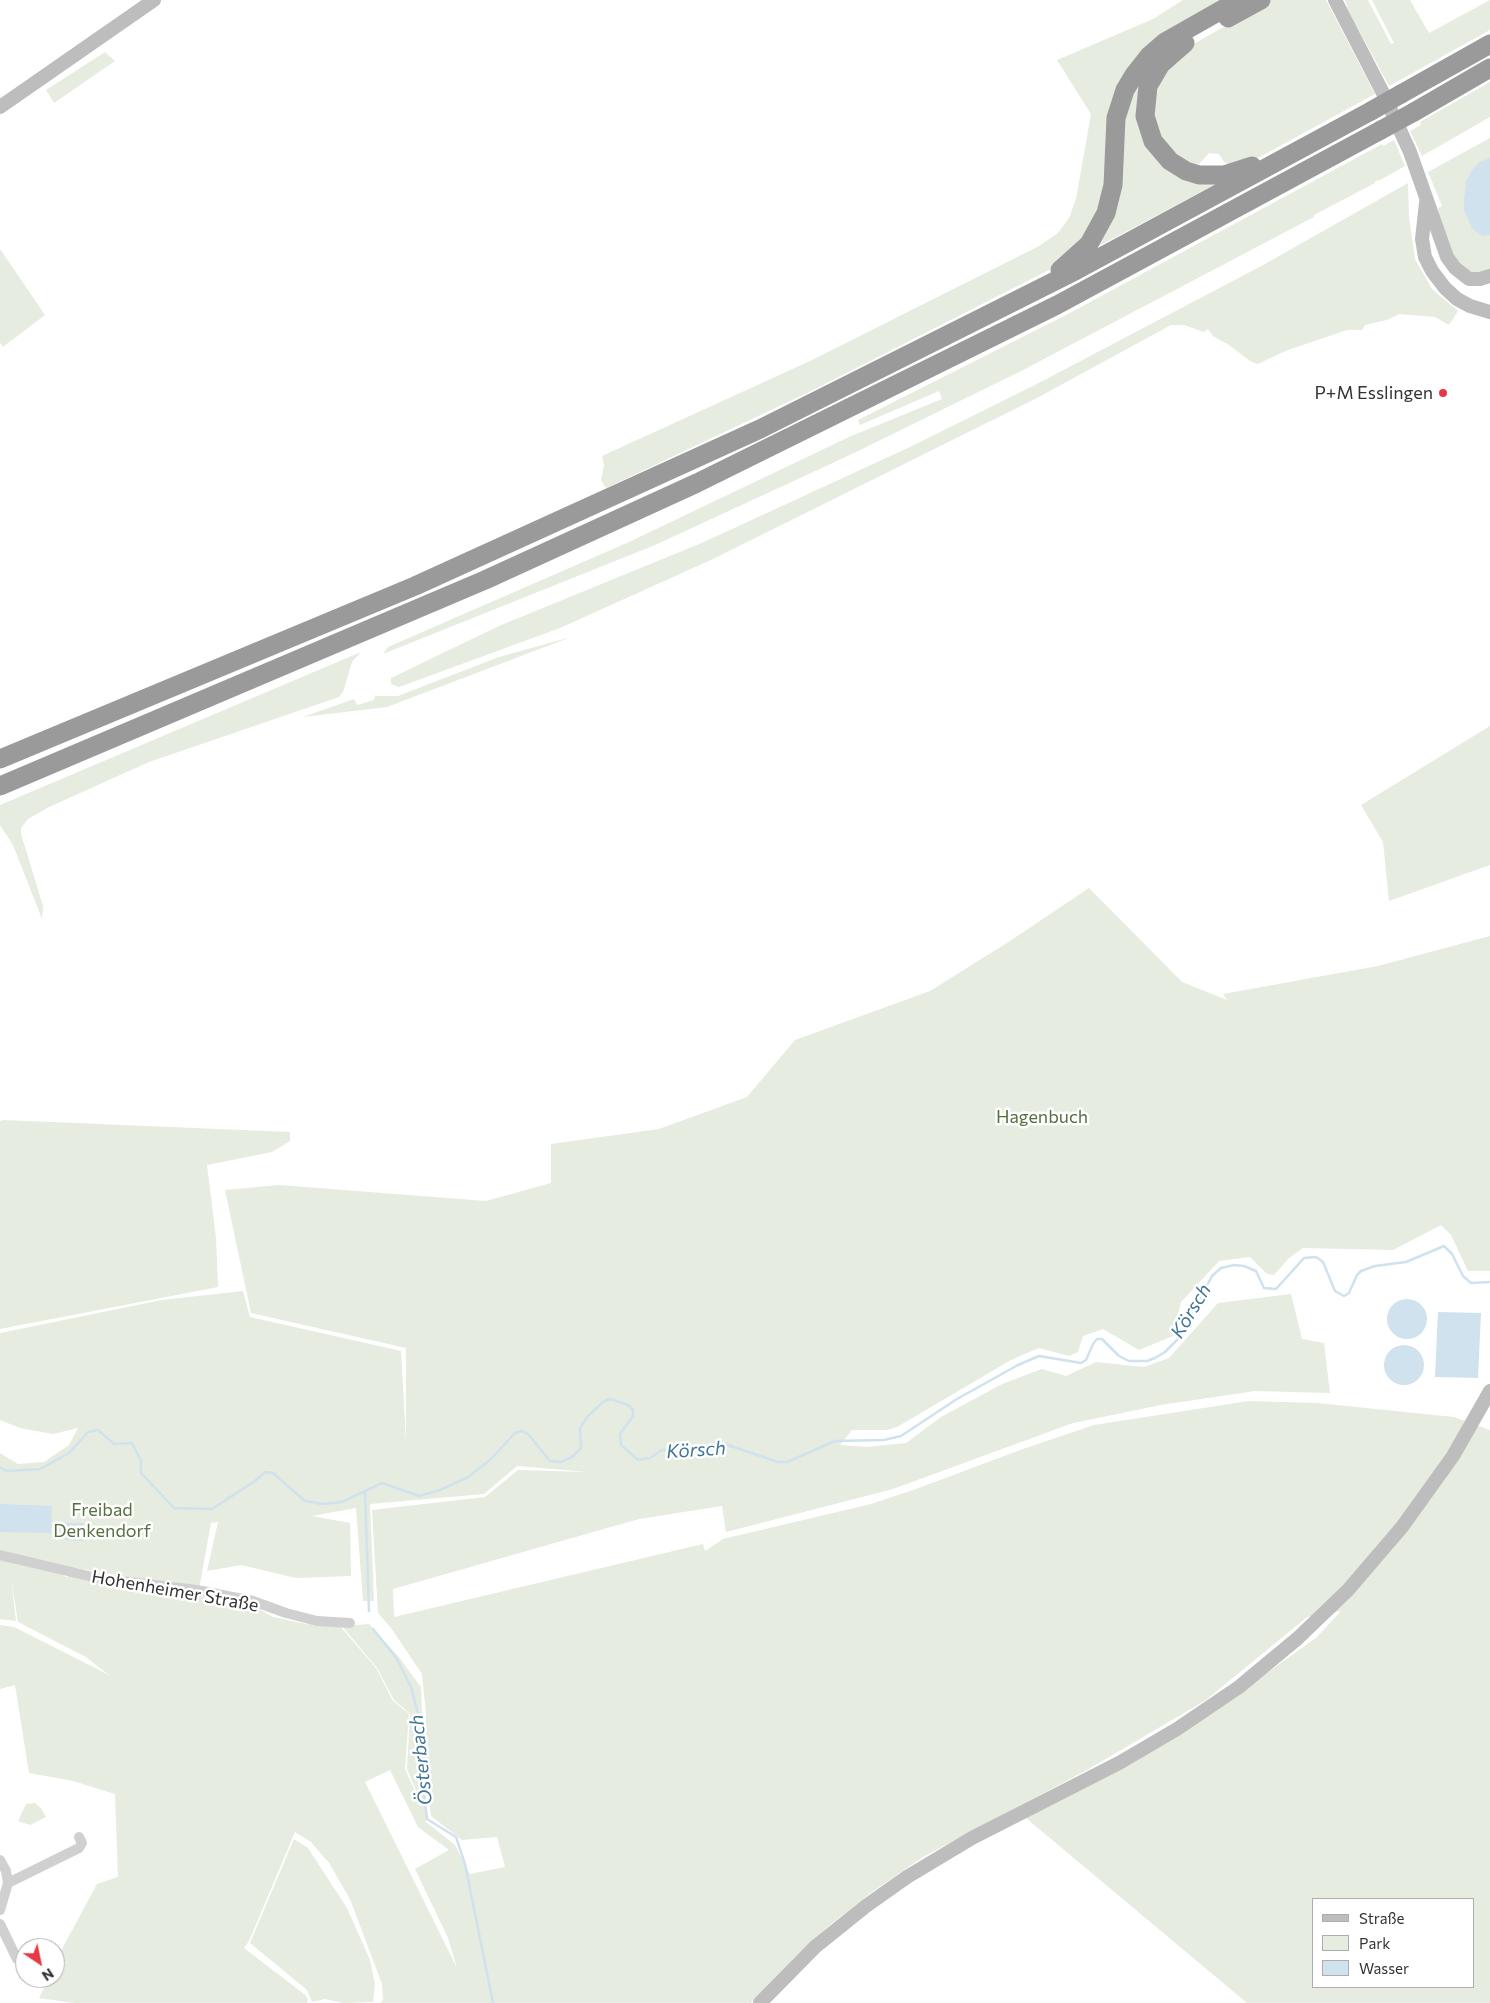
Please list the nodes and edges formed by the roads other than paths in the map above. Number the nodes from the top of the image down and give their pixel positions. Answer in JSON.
{"nodes":[{"id":1,"x":154,"y":0,"type":"edge"},
{"id":2,"x":1238,"y":0,"type":"edge"},
{"id":3,"x":1261,"y":0,"type":"edge"},
{"id":4,"x":1335,"y":0,"type":"edge"},
{"id":5,"x":1490,"y":44,"type":"edge"},
{"id":6,"x":1490,"y":68,"type":"edge"},
{"id":7,"x":0,"y":107,"type":"edge"},
{"id":8,"x":1307,"y":147,"type":"junction"},
{"id":9,"x":1426,"y":202,"type":"junction"},
{"id":10,"x":1490,"y":276,"type":"edge"},
{"id":11,"x":1469,"y":279,"type":"junction"},
{"id":12,"x":1490,"y":287,"type":"edge"},
{"id":13,"x":1035,"y":292,"type":"junction"},
{"id":14,"x":1490,"y":312,"type":"edge"},
{"id":15,"x":0,"y":759,"type":"edge"},
{"id":16,"x":35,"y":772,"type":"junction"},
{"id":17,"x":0,"y":786,"type":"edge"},
{"id":18,"x":0,"y":791,"type":"edge"},
{"id":19,"x":1490,"y":1391,"type":"edge"},
{"id":20,"x":0,"y":1555,"type":"edge"},
{"id":21,"x":350,"y":1623,"type":"dead end"},
{"id":22,"x":79,"y":1838,"type":"dead end"},
{"id":23,"x":0,"y":1860,"type":"edge"},
{"id":24,"x":8,"y":1883,"type":"junction"},
{"id":25,"x":0,"y":1910,"type":"edge"},
{"id":26,"x":0,"y":1924,"type":"edge"},
{"id":27,"x":15,"y":1956,"type":"edge"},
{"id":28,"x":760,"y":2003,"type":"edge"}],
"edges":[{"from":1,"to":7,"type":"main road"},
{"from":2,"to":13,"type":"highway"},
{"from":3,"to":8,"type":"highway"},
{"from":4,"to":9,"type":"main road"},
{"from":5,"to":8,"type":"highway","bridge":true},
{"from":6,"to":16,"type":"highway","bridge":true},
{"from":8,"to":13,"type":"highway"},
{"from":9,"to":11,"type":"main road"},
{"from":9,"to":14,"type":"main road"},
{"from":10,"to":11,"type":"main road"},
{"from":11,"to":12,"type":"main road"},
{"from":13,"to":15,"type":"highway"},
{"from":16,"to":17,"type":"highway"},
{"from":16,"to":18,"type":"highway"},
{"from":19,"to":28,"type":"main road"},
{"from":20,"to":21,"type":"street","name":"Hohenheimer Straße"},
{"from":22,"to":24,"type":"street"},
{"from":23,"to":24,"type":"street"},
{"from":24,"to":25,"type":"street"},
{"from":26,"to":27,"type":"street"}]}
